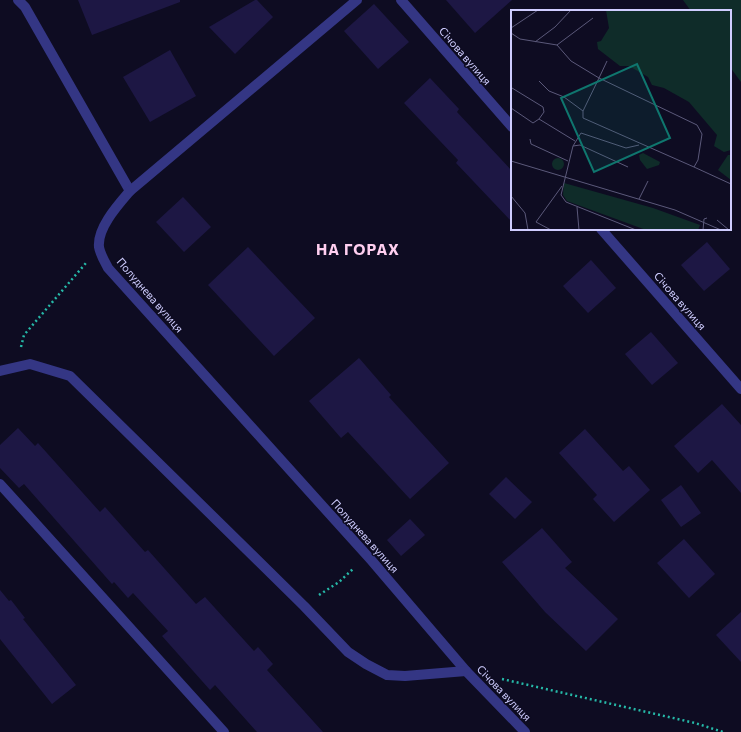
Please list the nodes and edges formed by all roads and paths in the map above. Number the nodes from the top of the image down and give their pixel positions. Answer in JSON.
{"nodes":[{"id":1,"x":18,"y":0,"type":"edge"},
{"id":2,"x":356,"y":0,"type":"edge"},
{"id":3,"x":401,"y":0,"type":"edge"},
{"id":4,"x":511,"y":126,"type":"edge"},
{"id":5,"x":130,"y":191,"type":"junction"},
{"id":6,"x":602,"y":230,"type":"edge"},
{"id":7,"x":99,"y":248,"type":"junction"},
{"id":8,"x":17,"y":367,"type":"junction"},
{"id":9,"x":0,"y":371,"type":"edge"},
{"id":10,"x":741,"y":389,"type":"edge"},
{"id":11,"x":0,"y":484,"type":"edge"},
{"id":12,"x":367,"y":556,"type":"junction"},
{"id":13,"x":327,"y":589,"type":"dead end"},
{"id":14,"x":466,"y":671,"type":"junction"},
{"id":15,"x":224,"y":732,"type":"edge"},
{"id":16,"x":525,"y":732,"type":"edge"},
{"id":17,"x":723,"y":732,"type":"edge"}],
"edges":[{"from":1,"to":5,"type":"street"},
{"from":2,"to":5,"type":"street"},
{"from":3,"to":4,"type":"street","name":"Січова вулиця"},
{"from":5,"to":7,"type":"street"},
{"from":6,"to":10,"type":"street","name":"Січова вулиця"},
{"from":7,"to":8,"type":"path"},
{"from":7,"to":12,"type":"street","name":"Полуднева вулиця"},
{"from":8,"to":9,"type":"street"},
{"from":8,"to":14,"type":"street"},
{"from":11,"to":15,"type":"street"},
{"from":12,"to":13,"type":"path"},
{"from":12,"to":14,"type":"street","name":"Полуднева вулиця"},
{"from":14,"to":16,"type":"street","name":"Січова вулиця"},
{"from":14,"to":17,"type":"path"}]}
